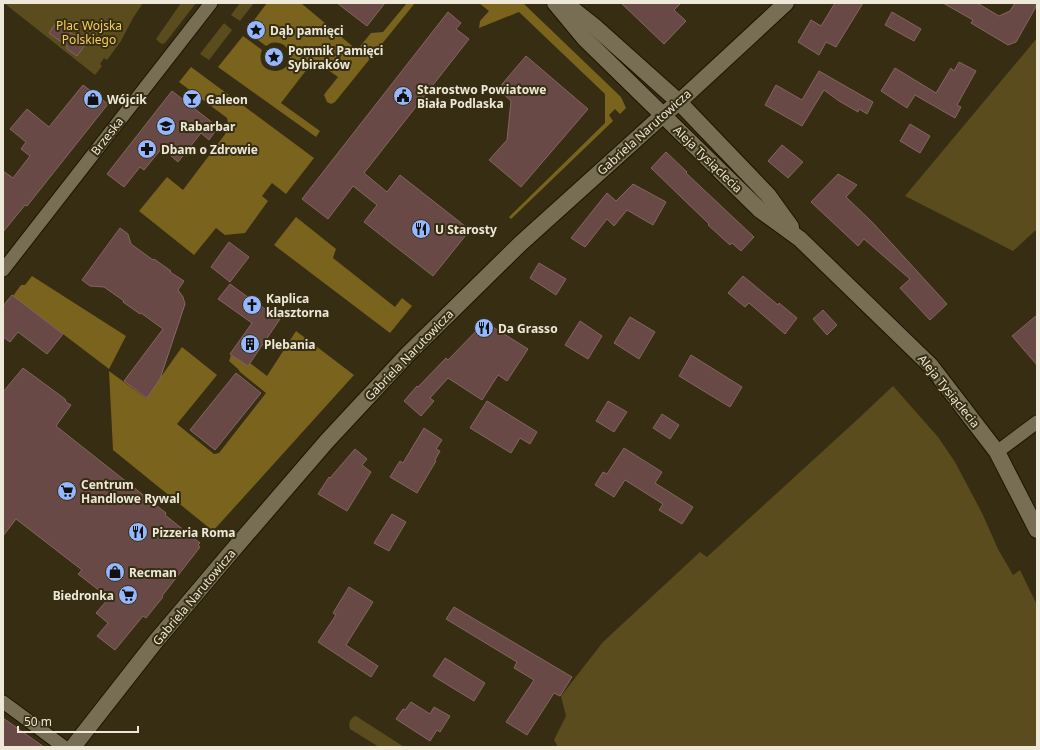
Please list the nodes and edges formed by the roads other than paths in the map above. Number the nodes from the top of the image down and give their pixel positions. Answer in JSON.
{"nodes":[{"id":1,"x":211,"y":3,"type":"edge"},
{"id":2,"x":555,"y":3,"type":"edge"},
{"id":3,"x":565,"y":3,"type":"edge"},
{"id":4,"x":786,"y":3,"type":"edge"},
{"id":5,"x":679,"y":102,"type":"junction"},
{"id":6,"x":663,"y":115,"type":"junction"},
{"id":7,"x":800,"y":239,"type":"junction"},
{"id":8,"x":3,"y":270,"type":"edge"},
{"id":9,"x":1037,"y":422,"type":"edge"},
{"id":10,"x":997,"y":452,"type":"junction"},
{"id":11,"x":1037,"y":530,"type":"edge"},
{"id":12,"x":3,"y":702,"type":"edge"},
{"id":13,"x":64,"y":747,"type":"edge"},
{"id":14,"x":73,"y":747,"type":"edge"}],
"edges":[{"from":1,"to":8,"type":"street","name":"Brzeska"},
{"from":2,"to":6,"type":"street","name":"Aleja Tysiąclecia"},
{"from":3,"to":5,"type":"street","name":"Aleja Tysiąclecia"},
{"from":4,"to":5,"type":"street","name":"Gabriela Narutowicza"},
{"from":5,"to":6,"type":"street","name":"Gabriela Narutowicza"},
{"from":5,"to":7,"type":"street","name":"Aleja Tysiąclecia"},
{"from":6,"to":7,"type":"street","name":"Aleja Tysiąclecia"},
{"from":6,"to":14,"type":"street","name":"Gabriela Narutowicza"},
{"from":7,"to":10,"type":"street","name":"Aleja Tysiąclecia"},
{"from":9,"to":10,"type":"street"},
{"from":10,"to":11,"type":"street","name":"Aleja Tysiąclecia"},
{"from":12,"to":13,"type":"street"}]}
